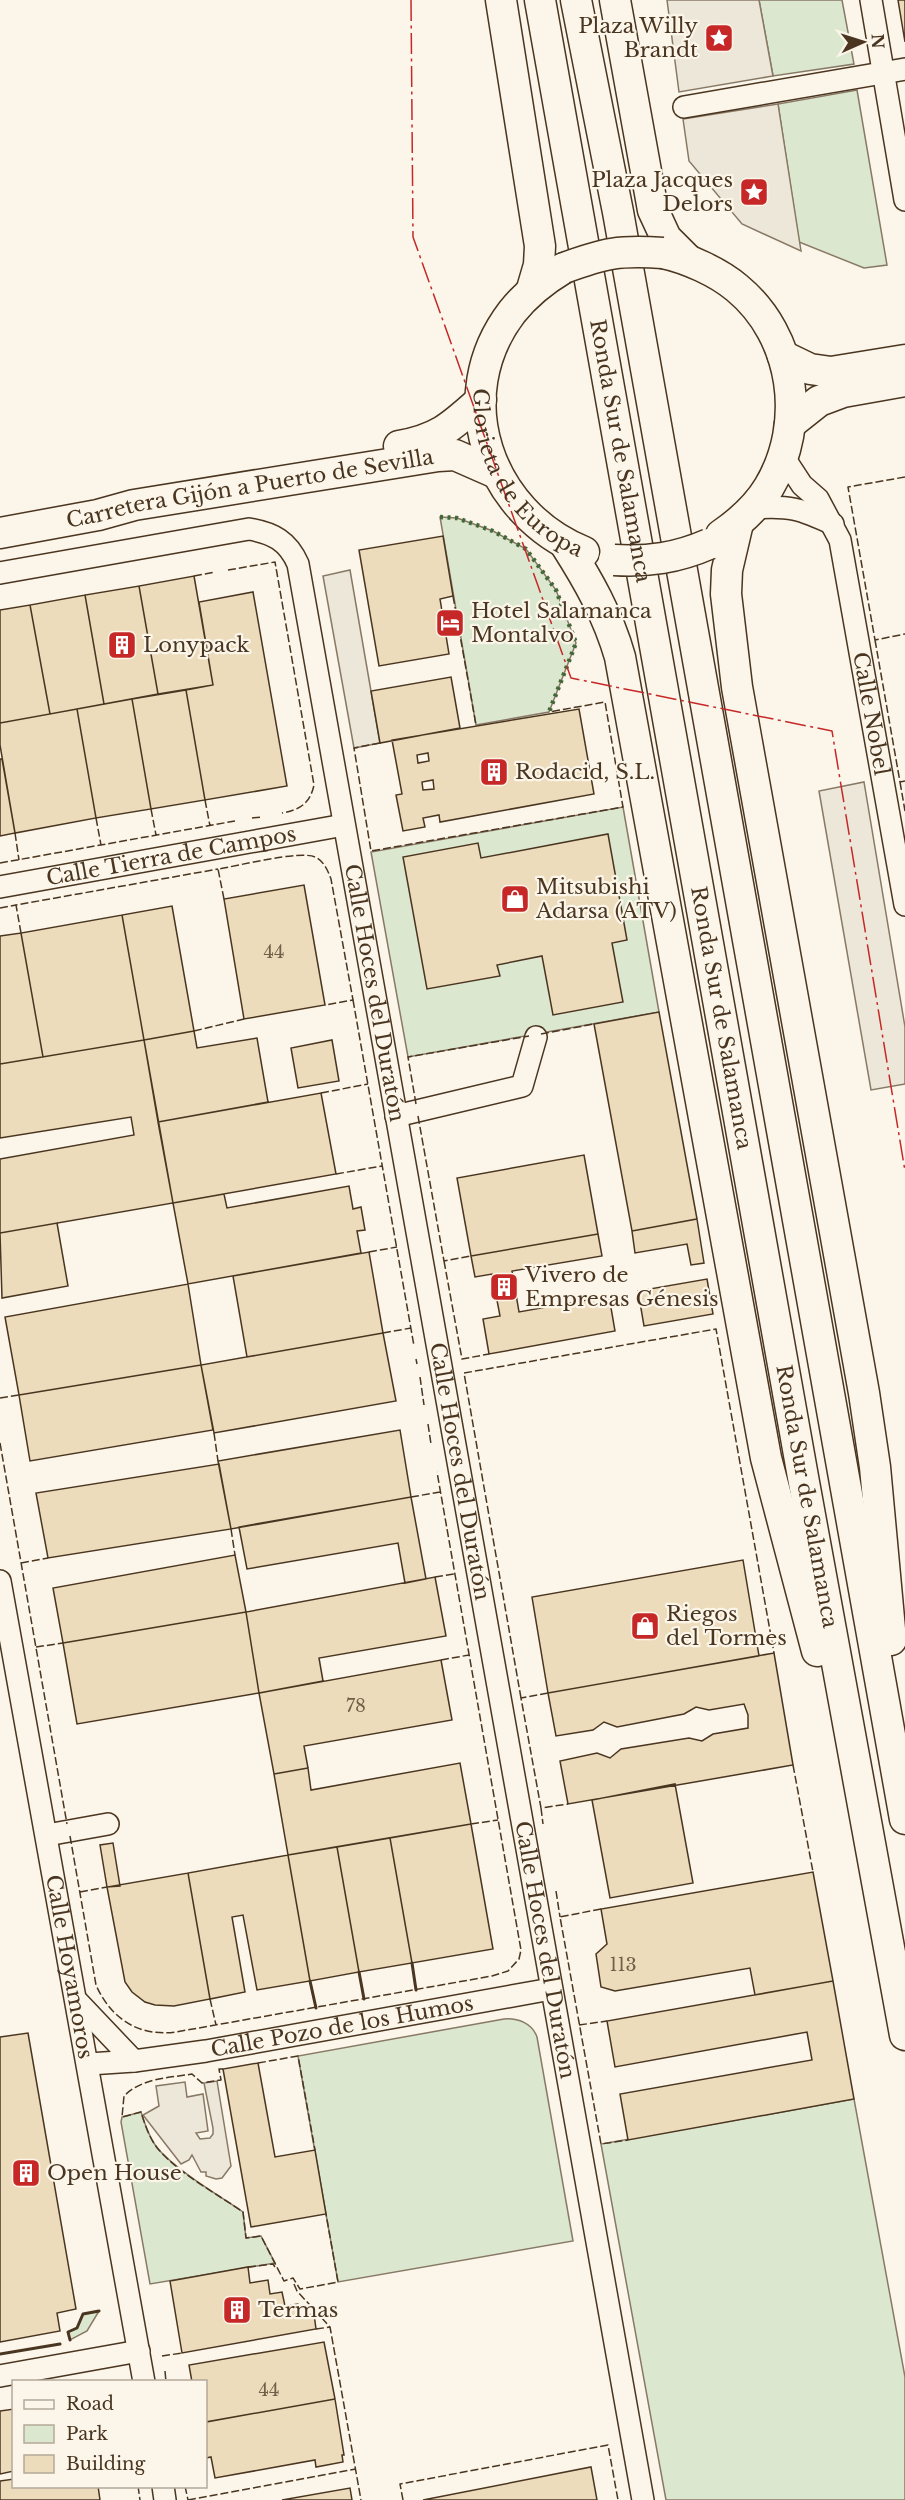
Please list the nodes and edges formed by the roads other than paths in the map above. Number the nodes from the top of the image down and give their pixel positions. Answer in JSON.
{"nodes":[{"id":1,"x":501,"y":0,"type":"edge"},
{"id":2,"x":540,"y":0,"type":"edge"},
{"id":3,"x":576,"y":0,"type":"edge"},
{"id":4,"x":615,"y":0,"type":"edge"},
{"id":5,"x":871,"y":0,"type":"edge"},
{"id":6,"x":905,"y":69,"type":"edge"},
{"id":7,"x":883,"y":73,"type":"junction"},
{"id":8,"x":684,"y":107,"type":"dead end"},
{"id":9,"x":905,"y":200,"type":"edge"},
{"id":10,"x":674,"y":255,"type":"junction"},
{"id":11,"x":532,"y":289,"type":"junction"},
{"id":12,"x":783,"y":356,"type":"junction"},
{"id":13,"x":905,"y":360,"type":"edge"},
{"id":14,"x":905,"y":381,"type":"edge"},
{"id":15,"x":481,"y":400,"type":"junction"},
{"id":16,"x":790,"y":424,"type":"junction"},
{"id":17,"x":783,"y":456,"type":"junction"},
{"id":18,"x":496,"y":472,"type":"junction"},
{"id":19,"x":0,"y":514,"type":"edge"},
{"id":20,"x":746,"y":516,"type":"junction"},
{"id":21,"x":833,"y":524,"type":"junction"},
{"id":22,"x":0,"y":533,"type":"edge"},
{"id":23,"x":564,"y":544,"type":"junction"},
{"id":24,"x":0,"y":573,"type":"edge"},
{"id":25,"x":344,"y":825,"type":"junction"},
{"id":26,"x":0,"y":887,"type":"edge"},
{"id":27,"x":905,"y":905,"type":"edge"},
{"id":28,"x":536,"y":1037,"type":"dead end"},
{"id":29,"x":396,"y":1116,"type":"junction"},
{"id":30,"x":0,"y":1581,"type":"edge"},
{"id":31,"x":905,"y":1748,"type":"edge"},
{"id":32,"x":905,"y":1819,"type":"edge"},
{"id":33,"x":108,"y":1824,"type":"dead end"},
{"id":34,"x":47,"y":1835,"type":"junction"},
{"id":35,"x":883,"y":1913,"type":"junction"},
{"id":36,"x":551,"y":1989,"type":"junction"},
{"id":37,"x":78,"y":2002,"type":"junction"},
{"id":38,"x":905,"y":2035,"type":"edge"},
{"id":39,"x":134,"y":2061,"type":"junction"},
{"id":40,"x":89,"y":2064,"type":"junction"},
{"id":41,"x":139,"y":2351,"type":"junction"},
{"id":42,"x":0,"y":2376,"type":"edge"},
{"id":43,"x":144,"y":2380,"type":"edge"},
{"id":44,"x":643,"y":2500,"type":"edge"}],
"edges":[{"from":1,"to":11,"type":"highway"},
{"from":2,"to":35,"type":"highway","name":"Ronda Sur de Salamanca"},
{"from":3,"to":32,"type":"highway","name":"Ronda Sur de Salamanca"},
{"from":4,"to":10,"type":"highway"},
{"from":5,"to":7,"type":"street"},
{"from":6,"to":7,"type":"street"},
{"from":7,"to":8,"type":"street"},
{"from":7,"to":9,"type":"street"},
{"from":10,"to":11,"type":"highway","name":"Glorieta de Europa","bridge":true},
{"from":10,"to":12,"type":"highway","name":"Glorieta de Europa"},
{"from":11,"to":15,"type":"highway","name":"Glorieta de Europa"},
{"from":12,"to":13,"type":"highway"},
{"from":12,"to":16,"type":"highway","name":"Glorieta de Europa"},
{"from":14,"to":16,"type":"highway"},
{"from":15,"to":18,"type":"highway","name":"Glorieta de Europa"},
{"from":15,"to":19,"type":"highway","name":"Carretera Gijón a Puerto de Sevilla"},
{"from":16,"to":17,"type":"highway","name":"Glorieta de Europa"},
{"from":17,"to":20,"type":"highway","name":"Glorieta de Europa"},
{"from":17,"to":21,"type":"street","name":"Calle Nobel"},
{"from":18,"to":22,"type":"highway","name":"Carretera Gijón a Puerto de Sevilla"},
{"from":18,"to":23,"type":"highway","name":"Glorieta de Europa"},
{"from":20,"to":21,"type":"street"},
{"from":20,"to":23,"type":"highway","name":"Glorieta de Europa","bridge":true},
{"from":20,"to":31,"type":"highway"},
{"from":21,"to":27,"type":"street","name":"Calle Nobel"},
{"from":23,"to":35,"type":"highway"},
{"from":24,"to":25,"type":"street","name":"Calle Hoces del Duratón"},
{"from":25,"to":26,"type":"street","name":"Calle Tierra de Campos"},
{"from":25,"to":29,"type":"street","name":"Calle Hoces del Duratón"},
{"from":28,"to":29,"type":"street"},
{"from":29,"to":36,"type":"street","name":"Calle Hoces del Duratón"},
{"from":30,"to":34,"type":"street","name":"Calle Hoyamoros"},
{"from":33,"to":34,"type":"street"},
{"from":34,"to":37,"type":"street","name":"Calle Hoyamoros"},
{"from":35,"to":38,"type":"highway","name":"Ronda Sur de Salamanca"},
{"from":36,"to":39,"type":"street","name":"Calle Pozo de los Humos"},
{"from":36,"to":44,"type":"street","name":"Calle Hoces del Duratón"},
{"from":37,"to":39,"type":"street"},
{"from":37,"to":40,"type":"street","name":"Calle Hoyamoros"},
{"from":39,"to":40,"type":"street","name":"Calle Pozo de los Humos"},
{"from":40,"to":41,"type":"street","name":"Calle Hoyamoros"},
{"from":41,"to":42,"type":"street"},
{"from":41,"to":43,"type":"street","name":"Calle Hoyamoros"}]}
